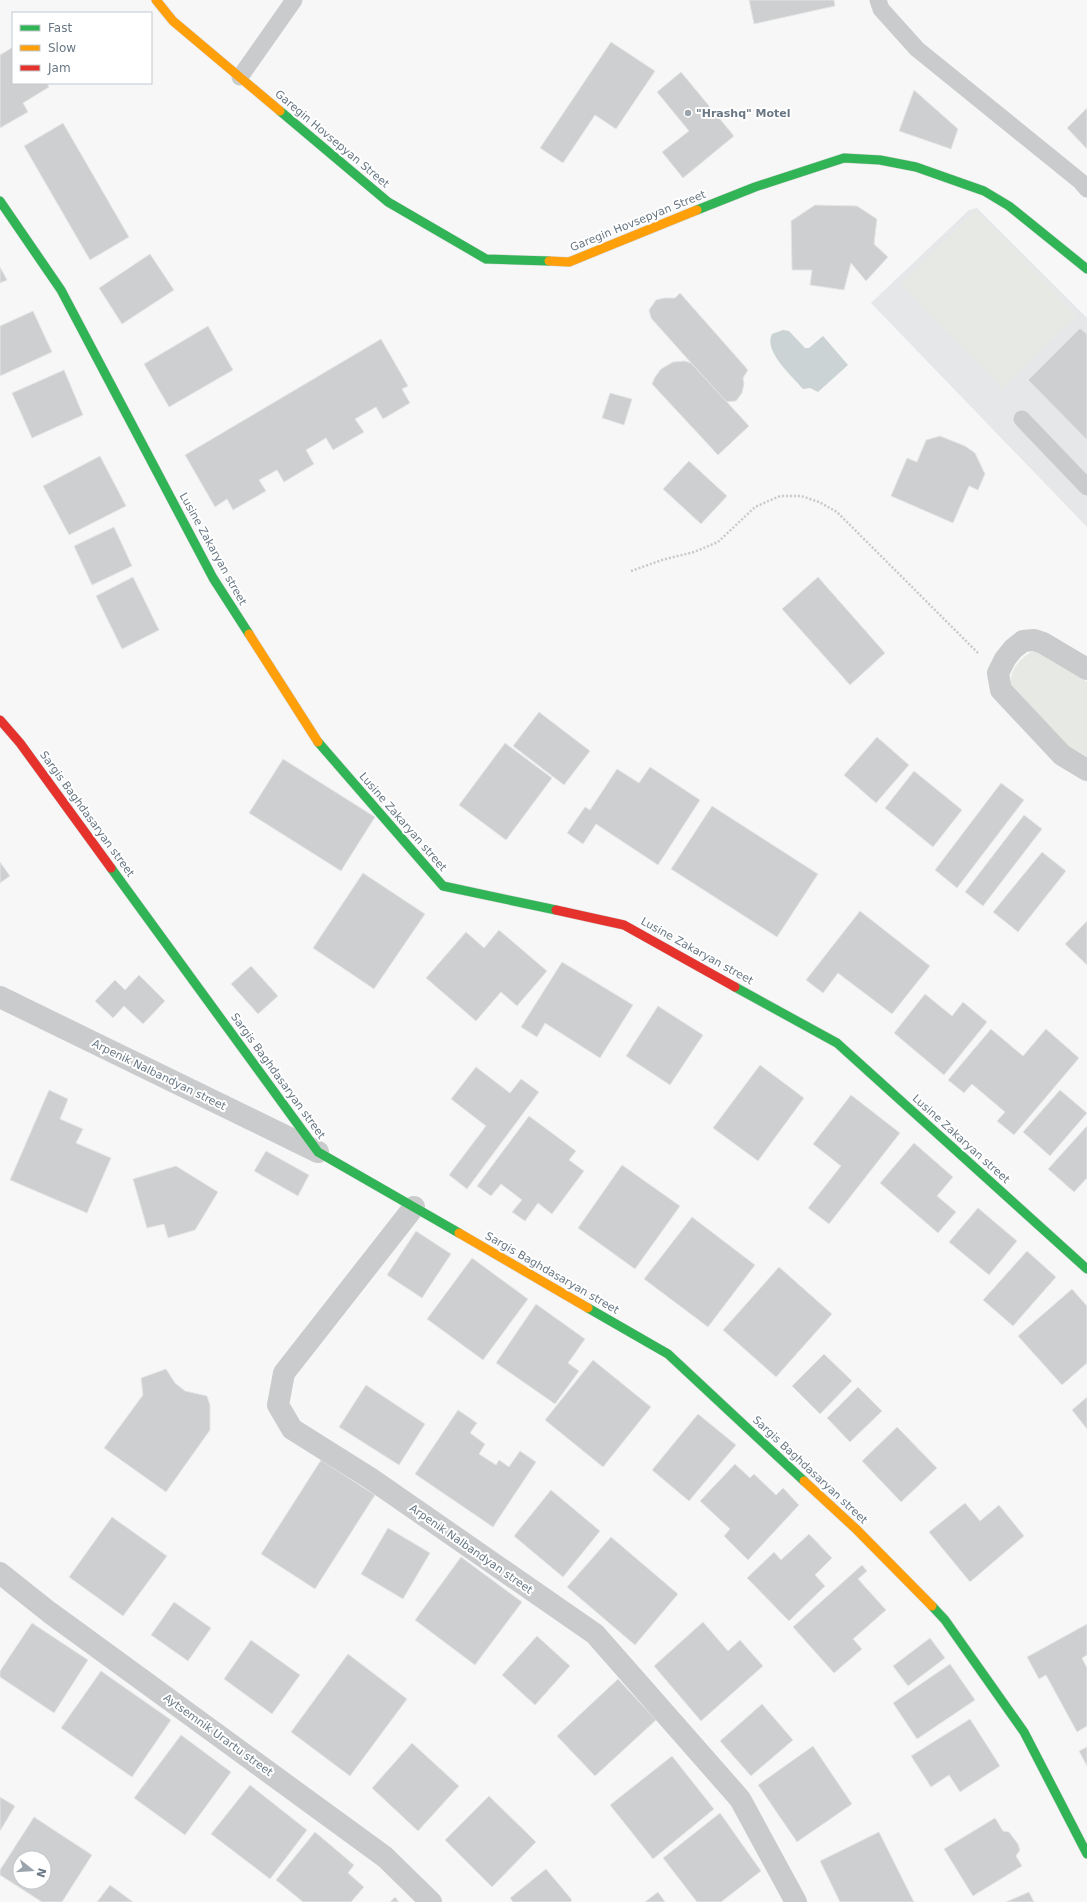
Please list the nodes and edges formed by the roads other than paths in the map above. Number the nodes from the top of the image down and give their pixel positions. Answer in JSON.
{"nodes":[{"id":1,"x":156,"y":0,"type":"edge"},
{"id":2,"x":294,"y":0,"type":"edge"},
{"id":3,"x":878,"y":0,"type":"edge"},
{"id":4,"x":240,"y":77,"type":"junction"},
{"id":5,"x":1085,"y":181,"type":"edge"},
{"id":6,"x":0,"y":202,"type":"edge"},
{"id":7,"x":1087,"y":268,"type":"edge"},
{"id":8,"x":1022,"y":419,"type":"dead end"},
{"id":9,"x":1087,"y":487,"type":"edge"},
{"id":10,"x":1087,"y":669,"type":"edge"},
{"id":11,"x":0,"y":720,"type":"edge"},
{"id":12,"x":1087,"y":770,"type":"edge"},
{"id":13,"x":0,"y":997,"type":"edge"},
{"id":14,"x":318,"y":1152,"type":"junction"},
{"id":15,"x":414,"y":1207,"type":"junction"},
{"id":16,"x":1087,"y":1269,"type":"edge"},
{"id":17,"x":0,"y":1573,"type":"edge"},
{"id":18,"x":1087,"y":1854,"type":"edge"},
{"id":19,"x":431,"y":1902,"type":"edge"},
{"id":20,"x":796,"y":1902,"type":"edge"}],
"edges":[{"from":1,"to":4,"type":"street","name":"Garegin Hovsepyan Street"},
{"from":2,"to":4,"type":"lane"},
{"from":3,"to":5,"type":"lane"},
{"from":4,"to":7,"type":"street","name":"Garegin Hovsepyan Street"},
{"from":6,"to":16,"type":"street","name":"Lusine Zakaryan street"},
{"from":8,"to":9,"type":"lane"},
{"from":10,"to":12,"type":"street"},
{"from":11,"to":14,"type":"street","name":"Sargis Baghdasaryan street"},
{"from":13,"to":14,"type":"street","name":"Arpenik Nalbandyan street"},
{"from":14,"to":15,"type":"street","name":"Sargis Baghdasaryan street"},
{"from":15,"to":18,"type":"street","name":"Sargis Baghdasaryan street"},
{"from":15,"to":20,"type":"street","name":"Arpenik Nalbandyan street"},
{"from":17,"to":19,"type":"street","name":"Aytsemnik Urartu street"}]}
